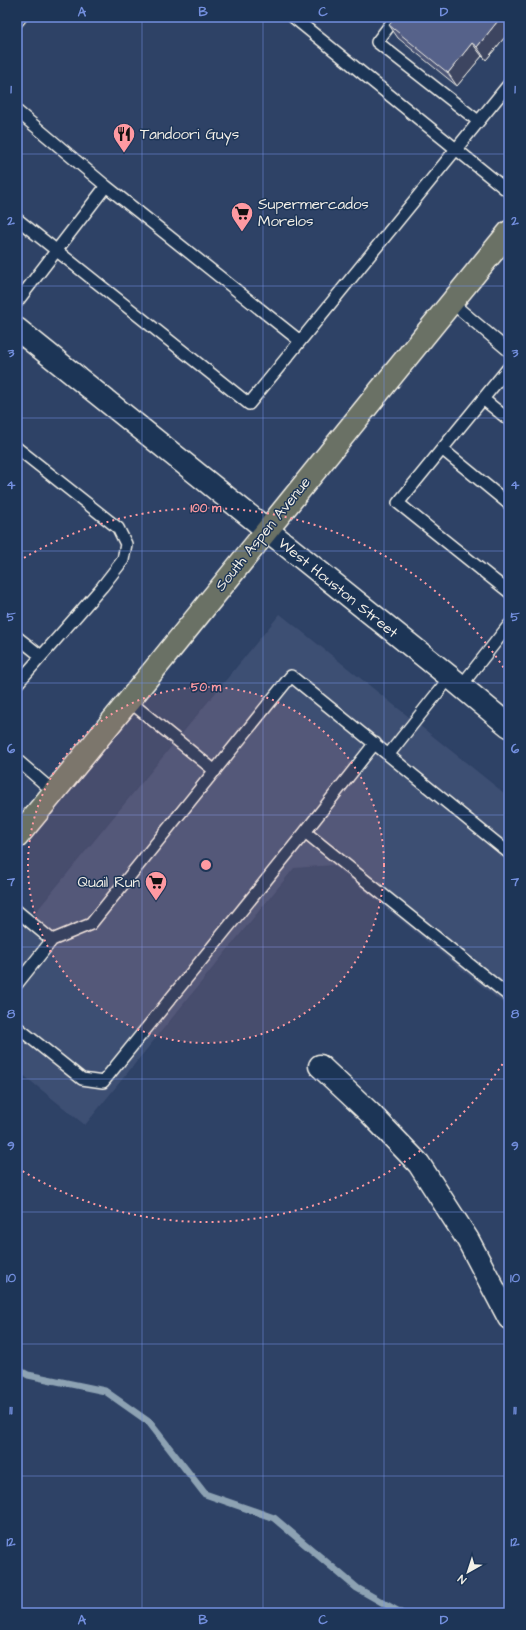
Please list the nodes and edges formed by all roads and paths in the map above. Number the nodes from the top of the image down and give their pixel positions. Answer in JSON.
{"nodes":[{"id":1,"x":21,"y":17,"type":"edge"},
{"id":2,"x":293,"y":17,"type":"edge"},
{"id":3,"x":396,"y":17,"type":"edge"},
{"id":4,"x":17,"y":22,"type":"edge"},
{"id":5,"x":509,"y":84,"type":"edge"},
{"id":6,"x":17,"y":111,"type":"edge"},
{"id":7,"x":478,"y":121,"type":"junction"},
{"id":8,"x":456,"y":149,"type":"junction"},
{"id":9,"x":106,"y":186,"type":"junction"},
{"id":10,"x":509,"y":192,"type":"edge"},
{"id":11,"x":17,"y":219,"type":"edge"},
{"id":12,"x":509,"y":232,"type":"edge"},
{"id":13,"x":56,"y":251,"type":"junction"},
{"id":14,"x":17,"y":302,"type":"edge"},
{"id":15,"x":451,"y":302,"type":"junction"},
{"id":16,"x":18,"y":333,"type":"edge"},
{"id":17,"x":300,"y":341,"type":"junction"},
{"id":18,"x":509,"y":351,"type":"edge"},
{"id":19,"x":509,"y":367,"type":"edge"},
{"id":20,"x":483,"y":399,"type":"junction"},
{"id":21,"x":509,"y":420,"type":"edge"},
{"id":22,"x":17,"y":448,"type":"edge"},
{"id":23,"x":442,"y":449,"type":"junction"},
{"id":24,"x":509,"y":504,"type":"edge"},
{"id":25,"x":266,"y":530,"type":"junction"},
{"id":26,"x":509,"y":592,"type":"edge"},
{"id":27,"x":509,"y":625,"type":"edge"},
{"id":28,"x":17,"y":637,"type":"edge"},
{"id":29,"x":41,"y":656,"type":"junction"},
{"id":30,"x":455,"y":682,"type":"junction"},
{"id":31,"x":17,"y":684,"type":"edge"},
{"id":32,"x":130,"y":701,"type":"junction"},
{"id":33,"x":509,"y":726,"type":"edge"},
{"id":34,"x":375,"y":743,"type":"junction"},
{"id":35,"x":389,"y":754,"type":"junction"},
{"id":36,"x":17,"y":760,"type":"edge"},
{"id":37,"x":215,"y":771,"type":"junction"},
{"id":38,"x":54,"y":792,"type":"junction"},
{"id":39,"x":305,"y":832,"type":"junction"},
{"id":40,"x":17,"y":837,"type":"edge"},
{"id":41,"x":509,"y":853,"type":"edge"},
{"id":42,"x":17,"y":911,"type":"edge"},
{"id":43,"x":52,"y":940,"type":"junction"},
{"id":44,"x":17,"y":984,"type":"edge"},
{"id":45,"x":509,"y":996,"type":"edge"},
{"id":46,"x":17,"y":1028,"type":"edge"},
{"id":47,"x":320,"y":1066,"type":"dead end"},
{"id":48,"x":509,"y":1318,"type":"edge"}],
"edges":[{"from":1,"to":4,"type":"lane"},
{"from":2,"to":8,"type":"lane"},
{"from":3,"to":7,"type":"lane"},
{"from":5,"to":7,"type":"lane"},
{"from":6,"to":9,"type":"lane"},
{"from":7,"to":8,"type":"lane"},
{"from":8,"to":10,"type":"lane"},
{"from":8,"to":17,"type":"lane"},
{"from":9,"to":13,"type":"lane"},
{"from":9,"to":17,"type":"lane"},
{"from":11,"to":13,"type":"lane"},
{"from":12,"to":15,"type":"main road","name":"South Aspen Avenue"},
{"from":13,"to":14,"type":"lane"},
{"from":13,"to":17,"type":"lane"},
{"from":15,"to":18,"type":"lane"},
{"from":15,"to":25,"type":"main road","name":"South Aspen Avenue"},
{"from":16,"to":25,"type":"main road","name":"West Houston Street"},
{"from":19,"to":20,"type":"lane"},
{"from":20,"to":21,"type":"lane"},
{"from":20,"to":23,"type":"lane"},
{"from":22,"to":29,"type":"lane"},
{"from":23,"to":24,"type":"lane"},
{"from":23,"to":26,"type":"lane"},
{"from":25,"to":30,"type":"main road","name":"West Houston Street"},
{"from":25,"to":32,"type":"main road","name":"South Aspen Avenue"},
{"from":27,"to":30,"type":"lane"},
{"from":28,"to":29,"type":"lane"},
{"from":29,"to":31,"type":"lane"},
{"from":30,"to":33,"type":"main road","name":"West Houston Street"},
{"from":30,"to":35,"type":"lane"},
{"from":32,"to":37,"type":"lane"},
{"from":32,"to":38,"type":"main road","name":"South Aspen Avenue"},
{"from":34,"to":35,"type":"lane"},
{"from":34,"to":37,"type":"lane"},
{"from":34,"to":39,"type":"lane"},
{"from":35,"to":41,"type":"lane"},
{"from":36,"to":38,"type":"lane"},
{"from":37,"to":43,"type":"lane"},
{"from":38,"to":40,"type":"main road","name":"South Aspen Avenue"},
{"from":39,"to":45,"type":"lane"},
{"from":39,"to":46,"type":"lane"},
{"from":42,"to":43,"type":"lane"},
{"from":43,"to":44,"type":"lane"},
{"from":47,"to":48,"type":"main road"}]}
